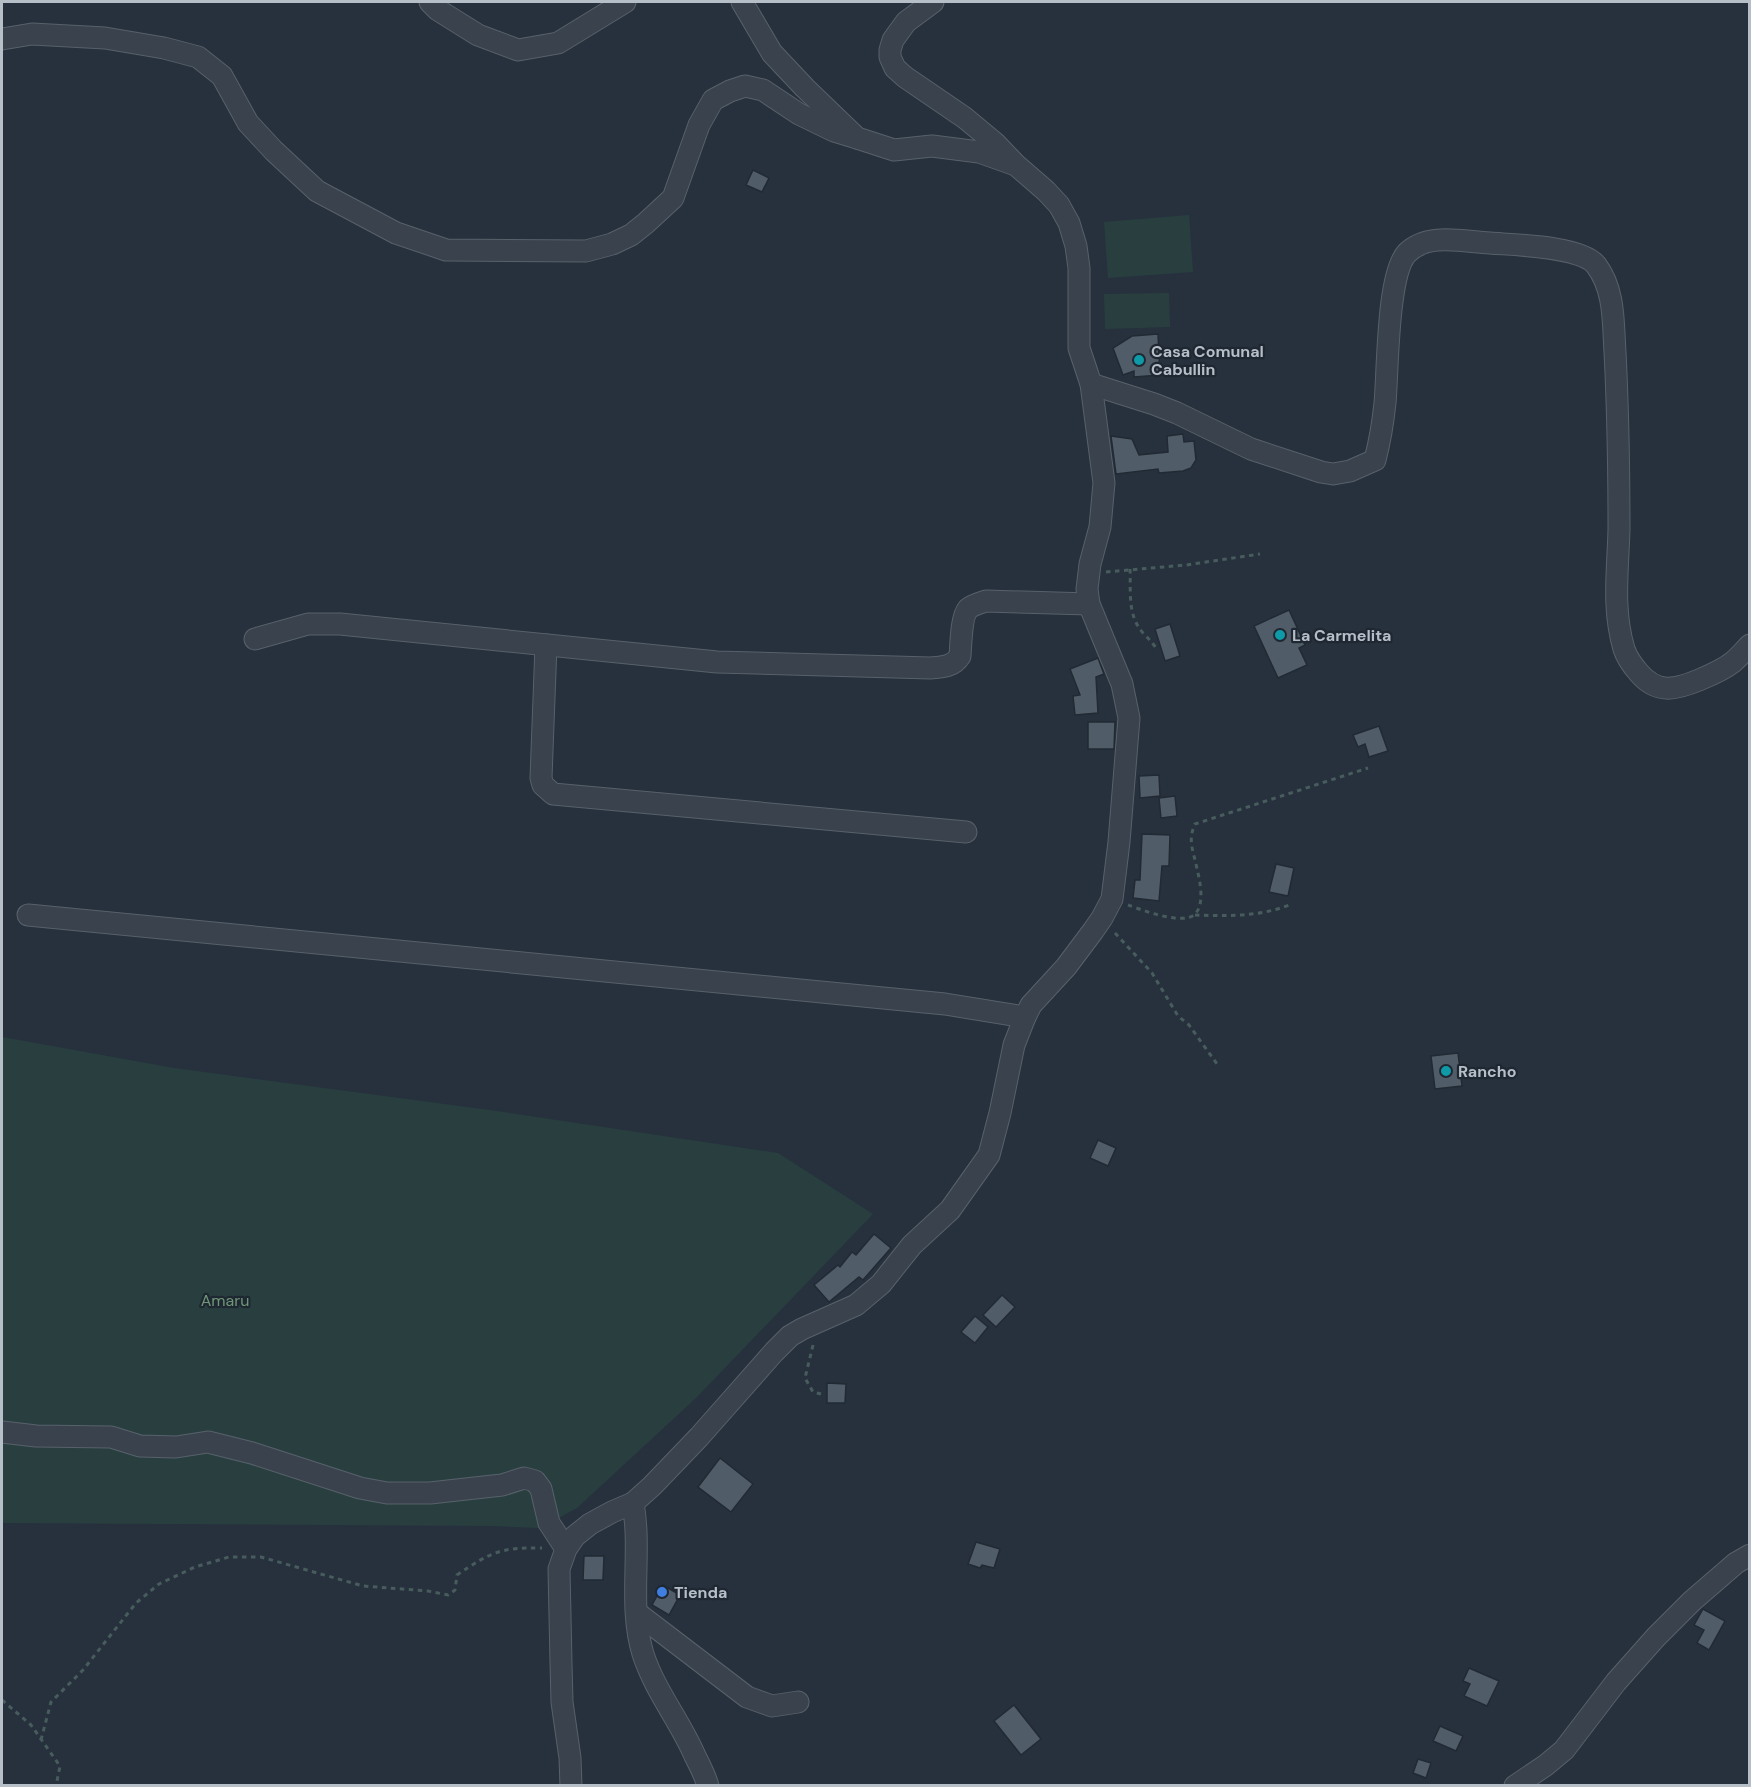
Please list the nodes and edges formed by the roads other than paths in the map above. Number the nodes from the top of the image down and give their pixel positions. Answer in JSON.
{"nodes":[{"id":1,"x":430,"y":2,"type":"edge"},
{"id":2,"x":625,"y":2,"type":"edge"},
{"id":3,"x":742,"y":2,"type":"edge"},
{"id":4,"x":933,"y":2,"type":"edge"},
{"id":5,"x":2,"y":39,"type":"edge"},
{"id":6,"x":858,"y":138,"type":"junction"},
{"id":7,"x":1016,"y":165,"type":"junction"},
{"id":8,"x":1091,"y":384,"type":"junction"},
{"id":9,"x":1089,"y":604,"type":"junction"},
{"id":10,"x":255,"y":639,"type":"dead end"},
{"id":11,"x":546,"y":645,"type":"junction"},
{"id":12,"x":1749,"y":645,"type":"edge"},
{"id":13,"x":966,"y":832,"type":"dead end"},
{"id":14,"x":28,"y":915,"type":"dead end"},
{"id":15,"x":1025,"y":1017,"type":"junction"},
{"id":16,"x":2,"y":1432,"type":"edge"},
{"id":17,"x":633,"y":1503,"type":"junction"},
{"id":18,"x":566,"y":1549,"type":"junction"},
{"id":19,"x":1749,"y":1555,"type":"edge"},
{"id":20,"x":637,"y":1613,"type":"junction"},
{"id":21,"x":798,"y":1702,"type":"dead end"},
{"id":22,"x":571,"y":1785,"type":"edge"},
{"id":23,"x":708,"y":1785,"type":"edge"},
{"id":24,"x":1515,"y":1785,"type":"edge"}],
"edges":[{"from":1,"to":2,"type":"street"},
{"from":3,"to":6,"type":"street"},
{"from":4,"to":7,"type":"street"},
{"from":5,"to":6,"type":"street"},
{"from":6,"to":7,"type":"street"},
{"from":7,"to":8,"type":"street"},
{"from":8,"to":9,"type":"street"},
{"from":8,"to":12,"type":"street"},
{"from":9,"to":11,"type":"street"},
{"from":9,"to":15,"type":"street"},
{"from":10,"to":11,"type":"street"},
{"from":11,"to":13,"type":"street"},
{"from":14,"to":15,"type":"street"},
{"from":15,"to":17,"type":"street"},
{"from":16,"to":18,"type":"street"},
{"from":17,"to":18,"type":"street"},
{"from":17,"to":20,"type":"street"},
{"from":18,"to":22,"type":"street"},
{"from":19,"to":24,"type":"street"},
{"from":20,"to":21,"type":"street"},
{"from":20,"to":23,"type":"street"}]}
